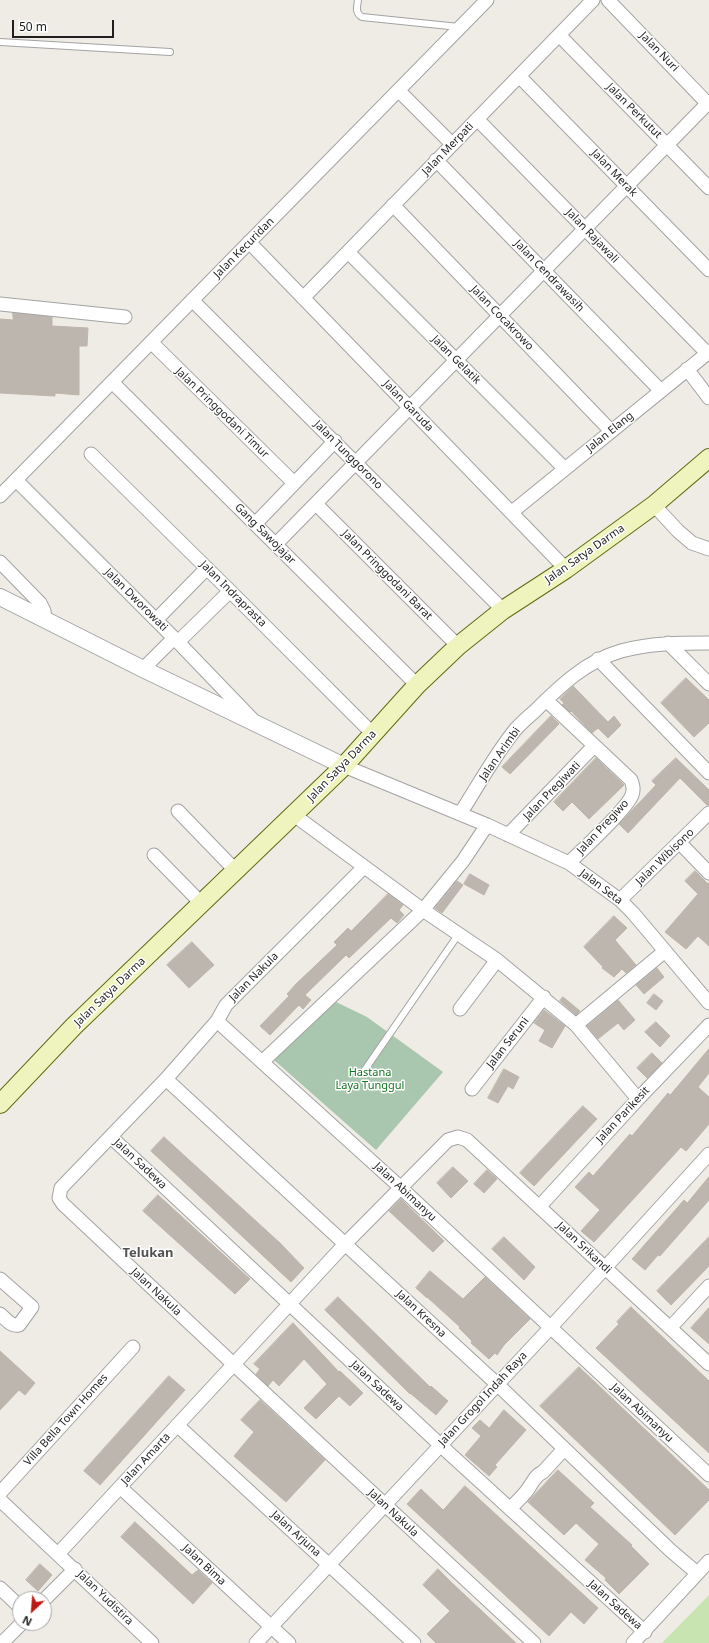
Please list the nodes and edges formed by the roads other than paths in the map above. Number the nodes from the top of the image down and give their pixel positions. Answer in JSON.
{"nodes":[{"id":1,"x":358,"y":0,"type":"edge"},
{"id":2,"x":487,"y":0,"type":"edge"},
{"id":3,"x":593,"y":0,"type":"edge"},
{"id":4,"x":608,"y":0,"type":"edge"},
{"id":5,"x":461,"y":27,"type":"junction"},
{"id":6,"x":559,"y":35,"type":"junction"},
{"id":7,"x":0,"y":42,"type":"edge"},
{"id":8,"x":170,"y":52,"type":"dead end"},
{"id":9,"x":519,"y":76,"type":"junction"},
{"id":10,"x":399,"y":90,"type":"junction"},
{"id":11,"x":708,"y":104,"type":"edge"},
{"id":12,"x":477,"y":118,"type":"junction"},
{"id":13,"x":452,"y":144,"type":"junction"},
{"id":14,"x":667,"y":145,"type":"junction"},
{"id":15,"x":436,"y":160,"type":"junction"},
{"id":16,"x":627,"y":186,"type":"junction"},
{"id":17,"x":709,"y":188,"type":"edge"},
{"id":18,"x":393,"y":205,"type":"junction"},
{"id":19,"x":585,"y":229,"type":"junction"},
{"id":20,"x":249,"y":242,"type":"junction"},
{"id":21,"x":348,"y":252,"type":"junction"},
{"id":22,"x":544,"y":270,"type":"junction"},
{"id":23,"x":709,"y":270,"type":"edge"},
{"id":24,"x":303,"y":298,"type":"junction"},
{"id":25,"x":192,"y":300,"type":"junction"},
{"id":26,"x":0,"y":304,"type":"edge"},
{"id":27,"x":500,"y":315,"type":"junction"},
{"id":28,"x":125,"y":316,"type":"dead end"},
{"id":29,"x":151,"y":342,"type":"junction"},
{"id":30,"x":708,"y":353,"type":"edge"},
{"id":31,"x":456,"y":360,"type":"junction"},
{"id":32,"x":687,"y":369,"type":"junction"},
{"id":33,"x":112,"y":382,"type":"junction"},
{"id":34,"x":661,"y":391,"type":"junction"},
{"id":35,"x":709,"y":398,"type":"edge"},
{"id":36,"x":410,"y":407,"type":"junction"},
{"id":37,"x":611,"y":431,"type":"junction"},
{"id":38,"x":335,"y":441,"type":"junction"},
{"id":39,"x":91,"y":454,"type":"dead end"},
{"id":40,"x":709,"y":458,"type":"edge"},
{"id":41,"x":356,"y":462,"type":"junction"},
{"id":42,"x":565,"y":469,"type":"junction"},
{"id":43,"x":16,"y":480,"type":"junction"},
{"id":44,"x":294,"y":483,"type":"junction"},
{"id":45,"x":0,"y":496,"type":"edge"},
{"id":46,"x":316,"y":504,"type":"junction"},
{"id":47,"x":654,"y":504,"type":"junction"},
{"id":48,"x":512,"y":512,"type":"junction"},
{"id":49,"x":255,"y":524,"type":"junction"},
{"id":50,"x":276,"y":544,"type":"junction"},
{"id":51,"x":709,"y":549,"type":"edge"},
{"id":52,"x":0,"y":562,"type":"edge"},
{"id":53,"x":207,"y":568,"type":"junction"},
{"id":54,"x":566,"y":569,"type":"junction"},
{"id":55,"x":230,"y":591,"type":"junction"},
{"id":56,"x":0,"y":597,"type":"edge"},
{"id":57,"x":503,"y":610,"type":"junction"},
{"id":58,"x":45,"y":620,"type":"junction"},
{"id":59,"x":156,"y":620,"type":"junction"},
{"id":60,"x":176,"y":640,"type":"junction"},
{"id":61,"x":668,"y":643,"type":"junction"},
{"id":62,"x":709,"y":643,"type":"edge"},
{"id":63,"x":458,"y":646,"type":"junction"},
{"id":64,"x":598,"y":660,"type":"junction"},
{"id":65,"x":143,"y":669,"type":"junction"},
{"id":66,"x":709,"y":684,"type":"edge"},
{"id":67,"x":417,"y":685,"type":"junction"},
{"id":68,"x":546,"y":700,"type":"junction"},
{"id":69,"x":255,"y":722,"type":"junction"},
{"id":70,"x":373,"y":734,"type":"junction"},
{"id":71,"x":594,"y":746,"type":"junction"},
{"id":72,"x":344,"y":766,"type":"junction"},
{"id":73,"x":709,"y":773,"type":"edge"},
{"id":74,"x":178,"y":811,"type":"dead end"},
{"id":75,"x":709,"y":813,"type":"edge"},
{"id":76,"x":460,"y":814,"type":"junction"},
{"id":77,"x":294,"y":815,"type":"junction"},
{"id":78,"x":487,"y":825,"type":"junction"},
{"id":79,"x":508,"y":835,"type":"junction"},
{"id":80,"x":679,"y":842,"type":"junction"},
{"id":81,"x":154,"y":855,"type":"dead end"},
{"id":82,"x":569,"y":863,"type":"junction"},
{"id":83,"x":364,"y":867,"type":"junction"},
{"id":84,"x":236,"y":871,"type":"junction"},
{"id":85,"x":709,"y":873,"type":"edge"},
{"id":86,"x":620,"y":900,"type":"junction"},
{"id":87,"x":202,"y":903,"type":"junction"},
{"id":88,"x":423,"y":910,"type":"junction"},
{"id":89,"x":458,"y":935,"type":"junction"},
{"id":90,"x":665,"y":951,"type":"junction"},
{"id":91,"x":497,"y":960,"type":"junction"},
{"id":92,"x":544,"y":998,"type":"junction"},
{"id":93,"x":709,"y":1003,"type":"edge"},
{"id":94,"x":460,"y":1009,"type":"dead end"},
{"id":95,"x":217,"y":1021,"type":"junction"},
{"id":96,"x":576,"y":1025,"type":"junction"},
{"id":97,"x":709,"y":1025,"type":"edge"},
{"id":98,"x":262,"y":1062,"type":"junction"},
{"id":99,"x":364,"y":1071,"type":"dead end"},
{"id":100,"x":166,"y":1079,"type":"junction"},
{"id":101,"x":472,"y":1089,"type":"dead end"},
{"id":102,"x":638,"y":1099,"type":"junction"},
{"id":103,"x":0,"y":1104,"type":"edge"},
{"id":104,"x":111,"y":1137,"type":"junction"},
{"id":105,"x":458,"y":1137,"type":"joint"},
{"id":106,"x":709,"y":1154,"type":"edge"},
{"id":107,"x":400,"y":1187,"type":"junction"},
{"id":108,"x":540,"y":1206,"type":"junction"},
{"id":109,"x":346,"y":1243,"type":"junction"},
{"id":110,"x":605,"y":1268,"type":"junction"},
{"id":111,"x":1,"y":1283,"type":"edge"},
{"id":112,"x":709,"y":1286,"type":"edge"},
{"id":113,"x":289,"y":1304,"type":"junction"},
{"id":114,"x":0,"y":1314,"type":"edge"},
{"id":115,"x":551,"y":1327,"type":"junction"},
{"id":116,"x":670,"y":1328,"type":"junction"},
{"id":117,"x":133,"y":1347,"type":"dead end"},
{"id":118,"x":709,"y":1364,"type":"edge"},
{"id":119,"x":234,"y":1365,"type":"junction"},
{"id":120,"x":497,"y":1384,"type":"junction"},
{"id":121,"x":177,"y":1425,"type":"junction"},
{"id":122,"x":440,"y":1445,"type":"junction"},
{"id":123,"x":564,"y":1449,"type":"junction"},
{"id":124,"x":709,"y":1475,"type":"edge"},
{"id":125,"x":120,"y":1487,"type":"junction"},
{"id":126,"x":0,"y":1493,"type":"edge"},
{"id":127,"x":0,"y":1500,"type":"edge"},
{"id":128,"x":385,"y":1505,"type":"junction"},
{"id":129,"x":510,"y":1509,"type":"junction"},
{"id":130,"x":58,"y":1554,"type":"junction"},
{"id":131,"x":709,"y":1561,"type":"edge"},
{"id":132,"x":330,"y":1564,"type":"junction"},
{"id":133,"x":75,"y":1569,"type":"junction"},
{"id":134,"x":697,"y":1573,"type":"junction"},
{"id":135,"x":0,"y":1588,"type":"edge"},
{"id":136,"x":52,"y":1592,"type":"edge"},
{"id":137,"x":12,"y":1599,"type":"edge"},
{"id":138,"x":271,"y":1627,"type":"junction"},
{"id":139,"x":14,"y":1631,"type":"edge"},
{"id":140,"x":645,"y":1632,"type":"junction"},
{"id":141,"x":2,"y":1643,"type":"edge"},
{"id":142,"x":152,"y":1643,"type":"edge"},
{"id":143,"x":256,"y":1643,"type":"edge"},
{"id":144,"x":289,"y":1643,"type":"edge"},
{"id":145,"x":414,"y":1643,"type":"edge"},
{"id":146,"x":534,"y":1643,"type":"edge"},
{"id":147,"x":633,"y":1643,"type":"edge"}],
"edges":[{"from":1,"to":5,"type":"lane"},
{"from":2,"to":5,"type":"street","name":"Jalan Kecuridan"},
{"from":3,"to":6,"type":"street","name":"Jalan Merpati"},
{"from":4,"to":11,"type":"street","name":"Jalan Nuri"},
{"from":5,"to":10,"type":"street","name":"Jalan Kecuridan"},
{"from":6,"to":9,"type":"street","name":"Jalan Merpati"},
{"from":6,"to":14,"type":"street","name":"Jalan Perkutut"},
{"from":7,"to":8,"type":"lane"},
{"from":9,"to":12,"type":"street","name":"Jalan Merpati"},
{"from":9,"to":16,"type":"street","name":"Jalan Merak"},
{"from":10,"to":13,"type":"street"},
{"from":10,"to":20,"type":"street","name":"Jalan Kecuridan"},
{"from":11,"to":14,"type":"street"},
{"from":12,"to":13,"type":"street","name":"Jalan Merpati"},
{"from":12,"to":19,"type":"street","name":"Jalan Rajawali"},
{"from":13,"to":15,"type":"street","name":"Jalan Merpati"},
{"from":14,"to":16,"type":"street"},
{"from":14,"to":17,"type":"street","name":"Jalan Perkutut"},
{"from":15,"to":18,"type":"street","name":"Jalan Merpati"},
{"from":15,"to":22,"type":"street","name":"Jalan Cendrawasih"},
{"from":16,"to":19,"type":"street"},
{"from":16,"to":23,"type":"street","name":"Jalan Merak"},
{"from":18,"to":21,"type":"street","name":"Jalan Merpati"},
{"from":18,"to":27,"type":"street","name":"Jalan Cocakrowo"},
{"from":19,"to":22,"type":"street"},
{"from":19,"to":30,"type":"street","name":"Jalan Rajawali"},
{"from":20,"to":24,"type":"street","name":"Jalan Garuda"},
{"from":20,"to":25,"type":"street","name":"Jalan Kecuridan"},
{"from":21,"to":24,"type":"street","name":"Jalan Merpati"},
{"from":21,"to":31,"type":"street","name":"Jalan Gelatik"},
{"from":22,"to":27,"type":"street"},
{"from":22,"to":34,"type":"street","name":"Jalan Cendrawasih"},
{"from":24,"to":36,"type":"street","name":"Jalan Garuda"},
{"from":25,"to":29,"type":"street","name":"Jalan Kecuridan"},
{"from":25,"to":38,"type":"street","name":"Jalan Tunggorono"},
{"from":26,"to":28,"type":"street"},
{"from":27,"to":31,"type":"street"},
{"from":27,"to":37,"type":"street","name":"Jalan Cocakrowo"},
{"from":29,"to":33,"type":"street","name":"Jalan Kecuridan"},
{"from":29,"to":44,"type":"street","name":"Jalan Pringgodani Timur"},
{"from":30,"to":32,"type":"street","name":"Jalan Elang"},
{"from":31,"to":36,"type":"street"},
{"from":31,"to":42,"type":"street","name":"Jalan Gelatik"},
{"from":32,"to":34,"type":"street","name":"Jalan Elang"},
{"from":32,"to":35,"type":"street"},
{"from":33,"to":43,"type":"street","name":"Jalan Kecuridan"},
{"from":33,"to":49,"type":"street","name":"Gang Sawojajar"},
{"from":34,"to":37,"type":"street","name":"Jalan Elang"},
{"from":36,"to":41,"type":"street"},
{"from":36,"to":48,"type":"street","name":"Jalan Garuda"},
{"from":37,"to":42,"type":"street","name":"Jalan Elang"},
{"from":38,"to":41,"type":"street","name":"Jalan Tunggorono"},
{"from":38,"to":44,"type":"street"},
{"from":39,"to":53,"type":"street","name":"Jalan Indraprasta"},
{"from":40,"to":47,"type":"main road","name":"Jalan Satya Darma"},
{"from":41,"to":46,"type":"street"},
{"from":41,"to":57,"type":"street","name":"Jalan Tunggorono"},
{"from":42,"to":48,"type":"street","name":"Jalan Elang"},
{"from":43,"to":45,"type":"street","name":"Jalan Kecuridan"},
{"from":43,"to":59,"type":"street","name":"Jalan Dworowati"},
{"from":44,"to":49,"type":"street"},
{"from":46,"to":50,"type":"street"},
{"from":46,"to":63,"type":"street","name":"Jalan Pringgodani Barat"},
{"from":47,"to":51,"type":"street"},
{"from":47,"to":54,"type":"main road","name":"Jalan Satya Darma"},
{"from":48,"to":54,"type":"street","name":"Jalan Garuda"},
{"from":49,"to":50,"type":"street","name":"Gang Sawojajar"},
{"from":50,"to":67,"type":"street","name":"Gang Sawojajar"},
{"from":52,"to":58,"type":"street"},
{"from":53,"to":55,"type":"street","name":"Jalan Indraprasta"},
{"from":53,"to":59,"type":"street"},
{"from":54,"to":57,"type":"main road","name":"Jalan Satya Darma"},
{"from":55,"to":60,"type":"street"},
{"from":55,"to":70,"type":"street","name":"Jalan Indraprasta"},
{"from":56,"to":58,"type":"street"},
{"from":57,"to":63,"type":"main road","name":"Jalan Satya Darma"},
{"from":58,"to":65,"type":"street"},
{"from":59,"to":60,"type":"street","name":"Jalan Dworowati"},
{"from":60,"to":65,"type":"street"},
{"from":60,"to":69,"type":"street","name":"Jalan Dworowati"},
{"from":61,"to":62,"type":"street","name":"Jalan Arimbi"},
{"from":61,"to":64,"type":"street","name":"Jalan Arimbi"},
{"from":61,"to":66,"type":"street"},
{"from":63,"to":67,"type":"main road","name":"Jalan Satya Darma"},
{"from":64,"to":68,"type":"street","name":"Jalan Arimbi"},
{"from":64,"to":73,"type":"street"},
{"from":65,"to":69,"type":"street"},
{"from":67,"to":70,"type":"main road","name":"Jalan Satya Darma"},
{"from":68,"to":71,"type":"street"},
{"from":68,"to":76,"type":"street","name":"Jalan Arimbi"},
{"from":69,"to":72,"type":"street"},
{"from":70,"to":72,"type":"main road","name":"Jalan Satya Darma"},
{"from":71,"to":79,"type":"street","name":"Jalan Pregiwati"},
{"from":71,"to":82,"type":"street","name":"Jalan Pregiwo"},
{"from":72,"to":76,"type":"street","name":"Jalan Seta"},
{"from":72,"to":77,"type":"main road","name":"Jalan Satya Darma"},
{"from":74,"to":84,"type":"street"},
{"from":75,"to":80,"type":"street","name":"Jalan Wibisono"},
{"from":76,"to":78,"type":"street","name":"Jalan Seta"},
{"from":77,"to":83,"type":"street"},
{"from":77,"to":84,"type":"main road","name":"Jalan Satya Darma"},
{"from":78,"to":79,"type":"street","name":"Jalan Seta"},
{"from":78,"to":88,"type":"street"},
{"from":79,"to":82,"type":"street","name":"Jalan Seta"},
{"from":80,"to":85,"type":"street"},
{"from":80,"to":86,"type":"street","name":"Jalan Wibisono"},
{"from":81,"to":87,"type":"street"},
{"from":82,"to":86,"type":"street","name":"Jalan Seta"},
{"from":83,"to":88,"type":"street"},
{"from":83,"to":95,"type":"street","name":"Jalan Nakula"},
{"from":84,"to":87,"type":"main road","name":"Jalan Satya Darma"},
{"from":86,"to":90,"type":"street","name":"Jalan Seta"},
{"from":87,"to":103,"type":"main road","name":"Jalan Satya Darma"},
{"from":88,"to":89,"type":"street"},
{"from":88,"to":98,"type":"street"},
{"from":89,"to":91,"type":"street"},
{"from":89,"to":99,"type":"lane"},
{"from":90,"to":93,"type":"street","name":"Jalan Seta"},
{"from":90,"to":96,"type":"street"},
{"from":91,"to":92,"type":"street"},
{"from":91,"to":94,"type":"street"},
{"from":92,"to":96,"type":"street"},
{"from":92,"to":101,"type":"street","name":"Jalan Seruni"},
{"from":95,"to":98,"type":"street","name":"Jalan Abimanyu"},
{"from":95,"to":100,"type":"street","name":"Jalan Nakula"},
{"from":96,"to":102,"type":"street"},
{"from":97,"to":102,"type":"street","name":"Jalan Parikesit"},
{"from":98,"to":107,"type":"street","name":"Jalan Abimanyu"},
{"from":100,"to":104,"type":"street","name":"Jalan Nakula"},
{"from":100,"to":109,"type":"street","name":"Jalan Kresna"},
{"from":102,"to":108,"type":"street","name":"Jalan Parikesit"},
{"from":104,"to":113,"type":"street","name":"Jalan Sadewa"},
{"from":104,"to":119,"type":"street","name":"Jalan Nakula"},
{"from":105,"to":107,"type":"street","name":"Jalan Amarta"},
{"from":105,"to":108,"type":"street","name":"Jalan Srikandi"},
{"from":106,"to":110,"type":"street","name":"Jalan Grogol Indah Raya"},
{"from":107,"to":109,"type":"street","name":"Jalan Amarta"},
{"from":107,"to":115,"type":"street","name":"Jalan Abimanyu"},
{"from":108,"to":110,"type":"street","name":"Jalan Srikandi"},
{"from":109,"to":113,"type":"street","name":"Jalan Amarta"},
{"from":109,"to":120,"type":"street","name":"Jalan Kresna"},
{"from":110,"to":115,"type":"street","name":"Jalan Grogol Indah Raya"},
{"from":110,"to":116,"type":"street","name":"Jalan Srikandi"},
{"from":111,"to":114,"type":"street"},
{"from":112,"to":116,"type":"street"},
{"from":113,"to":119,"type":"street","name":"Jalan Amarta"},
{"from":113,"to":122,"type":"street","name":"Jalan Sadewa"},
{"from":115,"to":120,"type":"street","name":"Jalan Grogol Indah Raya"},
{"from":115,"to":124,"type":"street","name":"Jalan Abimanyu"},
{"from":116,"to":118,"type":"street","name":"Jalan Srikandi"},
{"from":117,"to":126,"type":"street","name":"Villa Bella Town Homes"},
{"from":119,"to":121,"type":"street","name":"Jalan Amarta"},
{"from":119,"to":128,"type":"street","name":"Jalan Nakula"},
{"from":120,"to":122,"type":"street","name":"Jalan Grogol Indah Raya"},
{"from":120,"to":123,"type":"street","name":"Jalan Kresna"},
{"from":121,"to":125,"type":"street","name":"Jalan Amarta"},
{"from":121,"to":132,"type":"street","name":"Jalan Arjuna"},
{"from":122,"to":128,"type":"street","name":"Jalan Grogol Indah Raya"},
{"from":122,"to":129,"type":"street","name":"Jalan Sadewa"},
{"from":123,"to":129,"type":"street"},
{"from":123,"to":134,"type":"street","name":"Jalan Kresna"},
{"from":125,"to":130,"type":"street","name":"Jalan Amarta"},
{"from":125,"to":138,"type":"street","name":"Jalan Bima"},
{"from":127,"to":130,"type":"street","name":"Jalan Yudistira"},
{"from":128,"to":132,"type":"street","name":"Jalan Grogol Indah Raya"},
{"from":128,"to":146,"type":"street","name":"Jalan Nakula"},
{"from":129,"to":140,"type":"street","name":"Jalan Sadewa"},
{"from":130,"to":133,"type":"street","name":"Jalan Yudistira"},
{"from":131,"to":134,"type":"street"},
{"from":132,"to":138,"type":"street","name":"Jalan Grogol Indah Raya"},
{"from":132,"to":145,"type":"street","name":"Jalan Arjuna"},
{"from":133,"to":136,"type":"street"},
{"from":133,"to":142,"type":"street","name":"Jalan Yudistira"},
{"from":134,"to":140,"type":"street"},
{"from":135,"to":137,"type":"street"},
{"from":138,"to":143,"type":"street","name":"Jalan Grogol Indah Raya"},
{"from":138,"to":144,"type":"street","name":"Jalan Bima"},
{"from":139,"to":141,"type":"street"},
{"from":140,"to":147,"type":"street"}]}
